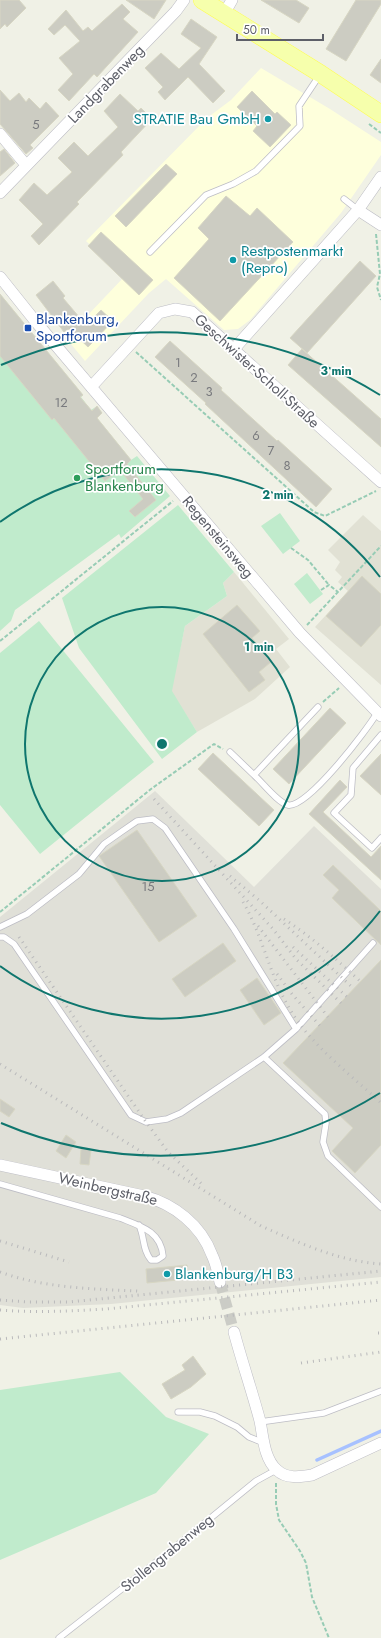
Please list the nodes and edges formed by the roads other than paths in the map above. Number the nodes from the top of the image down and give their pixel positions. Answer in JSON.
{"nodes":[{"id":1,"x":184,"y":0,"type":"edge"},
{"id":2,"x":202,"y":0,"type":"edge"},
{"id":3,"x":228,"y":7,"type":"edge"},
{"id":4,"x":321,"y":74,"type":"junction"},
{"id":5,"x":381,"y":114,"type":"edge"},
{"id":6,"x":0,"y":134,"type":"edge"},
{"id":7,"x":26,"y":165,"type":"junction"},
{"id":8,"x":381,"y":177,"type":"edge"},
{"id":9,"x":0,"y":193,"type":"edge"},
{"id":10,"x":344,"y":199,"type":"dead end"},
{"id":11,"x":358,"y":210,"type":"junction"},
{"id":12,"x":378,"y":223,"type":"edge"},
{"id":13,"x":150,"y":252,"type":"dead end"},
{"id":14,"x":0,"y":277,"type":"edge"},
{"id":15,"x":234,"y":349,"type":"junction"},
{"id":16,"x":91,"y":386,"type":"junction"},
{"id":17,"x":381,"y":482,"type":"edge"},
{"id":18,"x":318,"y":707,"type":"road end"},
{"id":19,"x":379,"y":714,"type":"edge"},
{"id":20,"x":381,"y":735,"type":"edge"},
{"id":21,"x":230,"y":752,"type":"road end"},
{"id":22,"x":254,"y":775,"type":"junction"},
{"id":23,"x":381,"y":838,"type":"edge"},
{"id":24,"x":0,"y":927,"type":"edge"},
{"id":25,"x":0,"y":937,"type":"edge"},
{"id":26,"x":373,"y":943,"type":"dead end"},
{"id":27,"x":296,"y":1029,"type":"junction"},
{"id":28,"x":264,"y":1057,"type":"junction"},
{"id":29,"x":0,"y":1165,"type":"edge"},
{"id":30,"x":0,"y":1184,"type":"edge"},
{"id":31,"x":381,"y":1207,"type":"edge"},
{"id":32,"x":139,"y":1225,"type":"junction"},
{"id":33,"x":220,"y":1282,"type":"tunnel mouth"},
{"id":34,"x":234,"y":1332,"type":"tunnel mouth"},
{"id":35,"x":381,"y":1391,"type":"edge"},
{"id":36,"x":178,"y":1412,"type":"dead end"},
{"id":37,"x":260,"y":1422,"type":"junction"},
{"id":38,"x":381,"y":1442,"type":"edge"},
{"id":39,"x":264,"y":1443,"type":"junction"},
{"id":40,"x":276,"y":1470,"type":"junction"},
{"id":41,"x":59,"y":1638,"type":"edge"}],
"edges":[{"from":1,"to":7,"type":"street","name":"Landgrabenweg"},
{"from":2,"to":3,"type":"main road"},
{"from":3,"to":4,"type":"main road"},
{"from":4,"to":5,"type":"main road"},
{"from":4,"to":13,"type":"lane"},
{"from":6,"to":7,"type":"street"},
{"from":7,"to":9,"type":"street","name":"Landgrabenweg"},
{"from":8,"to":11,"type":"street"},
{"from":10,"to":11,"type":"lane"},
{"from":11,"to":12,"type":"street"},
{"from":11,"to":15,"type":"street"},
{"from":14,"to":16,"type":"street","name":"Regensteinsweg"},
{"from":15,"to":16,"type":"street","name":"Geschwister-Scholl-Straße"},
{"from":15,"to":17,"type":"street","name":"Geschwister-Scholl-Straße"},
{"from":16,"to":19,"type":"street","name":"Regensteinsweg"},
{"from":18,"to":22,"type":"lane"},
{"from":19,"to":22,"type":"lane"},
{"from":20,"to":23,"type":"lane"},
{"from":21,"to":22,"type":"lane"},
{"from":24,"to":27,"type":"lane"},
{"from":25,"to":28,"type":"lane"},
{"from":26,"to":27,"type":"lane"},
{"from":27,"to":28,"type":"lane"},
{"from":28,"to":31,"type":"lane"},
{"from":29,"to":33,"type":"street","name":"Weinbergstraße"},
{"from":30,"to":32,"type":"lane"},
{"from":32,"to":32,"type":"lane"},
{"from":34,"to":37,"type":"street"},
{"from":35,"to":37,"type":"lane"},
{"from":36,"to":39,"type":"lane"},
{"from":37,"to":39,"type":"street"},
{"from":38,"to":40,"type":"street"},
{"from":39,"to":40,"type":"street"},
{"from":40,"to":41,"type":"lane","name":"Stollengrabenweg"}]}
